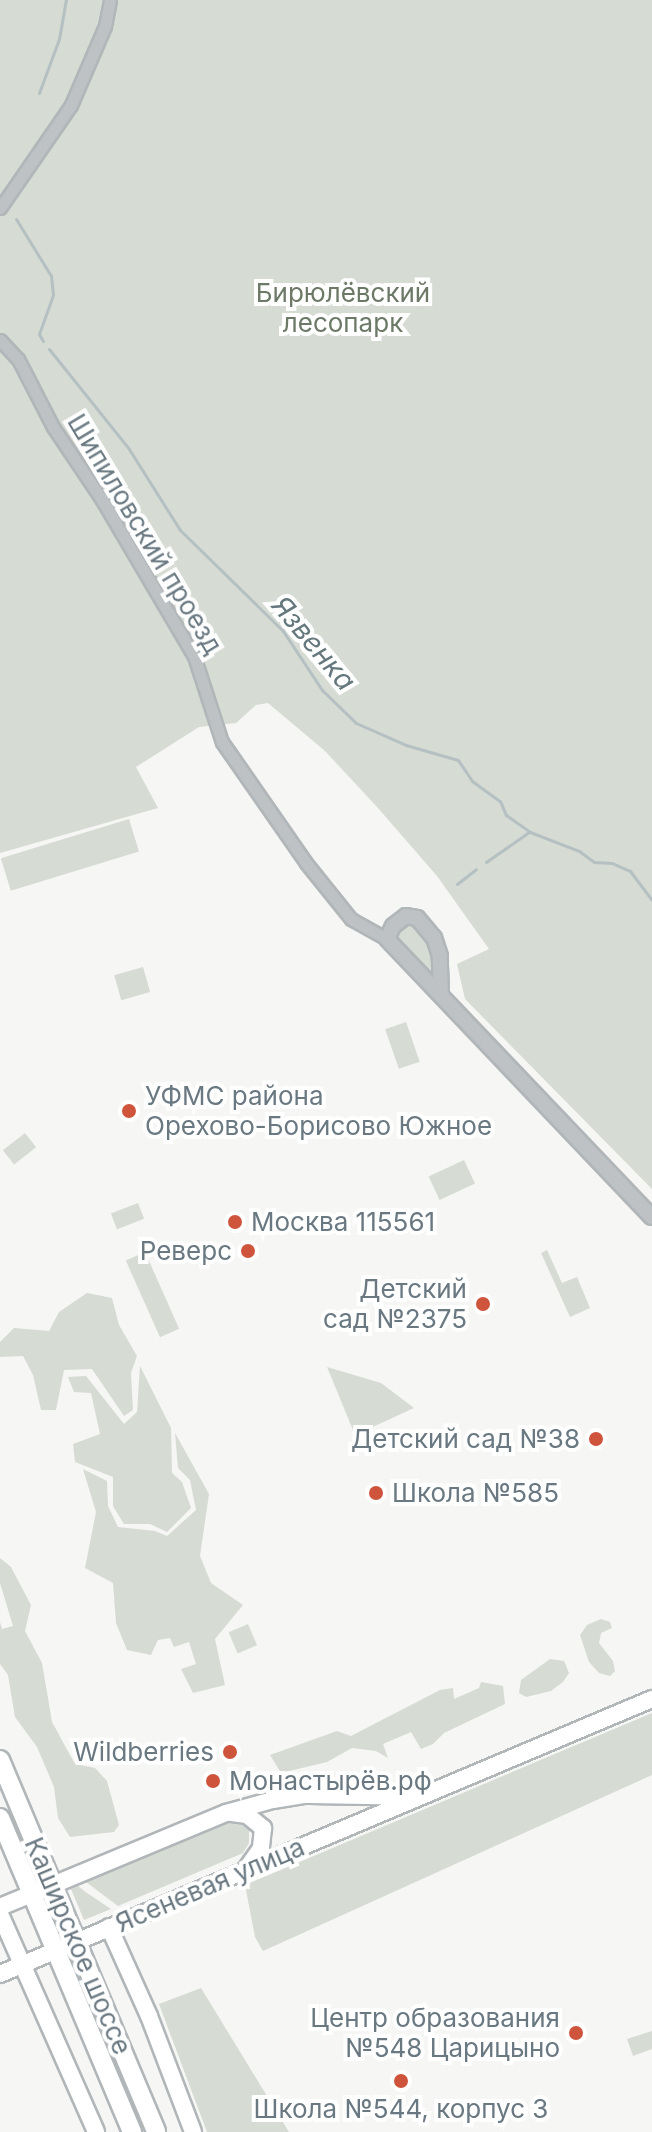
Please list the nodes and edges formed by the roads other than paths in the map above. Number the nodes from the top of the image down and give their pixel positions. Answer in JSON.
{"nodes":[{"id":1,"x":110,"y":0,"type":"edge"},
{"id":2,"x":0,"y":208,"type":"edge"},
{"id":3,"x":0,"y":340,"type":"edge"},
{"id":4,"x":387,"y":939,"type":"junction"},
{"id":5,"x":441,"y":994,"type":"junction"},
{"id":6,"x":652,"y":1217,"type":"edge"},
{"id":7,"x":652,"y":1699,"type":"edge"},
{"id":8,"x":0,"y":1760,"type":"edge"},
{"id":9,"x":420,"y":1797,"type":"junction"},
{"id":10,"x":226,"y":1813,"type":"junction"},
{"id":11,"x":0,"y":1818,"type":"edge"},
{"id":12,"x":246,"y":1869,"type":"junction"},
{"id":13,"x":53,"y":1885,"type":"junction"},
{"id":14,"x":32,"y":1894,"type":"junction"},
{"id":15,"x":0,"y":1907,"type":"edge"},
{"id":16,"x":0,"y":1914,"type":"edge"},
{"id":17,"x":109,"y":1927,"type":"junction"},
{"id":18,"x":76,"y":1941,"type":"junction"},
{"id":19,"x":56,"y":1950,"type":"junction"},
{"id":20,"x":22,"y":1964,"type":"junction"},
{"id":21,"x":0,"y":1974,"type":"edge"},
{"id":22,"x":96,"y":2132,"type":"edge"},
{"id":23,"x":132,"y":2132,"type":"edge"},
{"id":24,"x":156,"y":2132,"type":"edge"},
{"id":25,"x":193,"y":2132,"type":"edge"}],
"edges":[{"from":1,"to":2,"type":"street"},
{"from":3,"to":4,"type":"street","name":"Шипиловский проезд"},
{"from":4,"to":5,"type":"street","name":"Шипиловский проезд"},
{"from":4,"to":5,"type":"street"},
{"from":5,"to":6,"type":"street","name":"Шипиловский проезд"},
{"from":7,"to":9,"type":"main road","name":"Ясеневая улица"},
{"from":8,"to":13,"type":"main road","name":"Каширское шоссе"},
{"from":9,"to":10,"type":"main road","name":"Ясеневая улица"},
{"from":9,"to":12,"type":"main road","name":"Ясеневая улица"},
{"from":10,"to":12,"type":"main road"},
{"from":10,"to":13,"type":"main road","name":"Ясеневая улица"},
{"from":11,"to":14,"type":"main road","name":"Каширское шоссе"},
{"from":12,"to":17,"type":"main road","name":"Ясеневая улица"},
{"from":13,"to":14,"type":"main road","name":"Ясеневая улица"},
{"from":13,"to":18,"type":"main road","name":"Каширское шоссе"},
{"from":14,"to":15,"type":"main road","name":"Ясеневая улица"},
{"from":14,"to":19,"type":"main road","name":"Каширское шоссе"},
{"from":16,"to":20,"type":"main road"},
{"from":17,"to":18,"type":"main road","name":"Ясеневая улица"},
{"from":17,"to":25,"type":"main road"},
{"from":18,"to":19,"type":"main road","name":"Ясеневая улица"},
{"from":18,"to":24,"type":"main road","name":"Каширское шоссе"},
{"from":19,"to":20,"type":"main road","name":"Ясеневая улица"},
{"from":19,"to":23,"type":"main road","name":"Каширское шоссе"},
{"from":20,"to":21,"type":"main road","name":"Ясеневая улица"},
{"from":20,"to":22,"type":"main road"}]}
